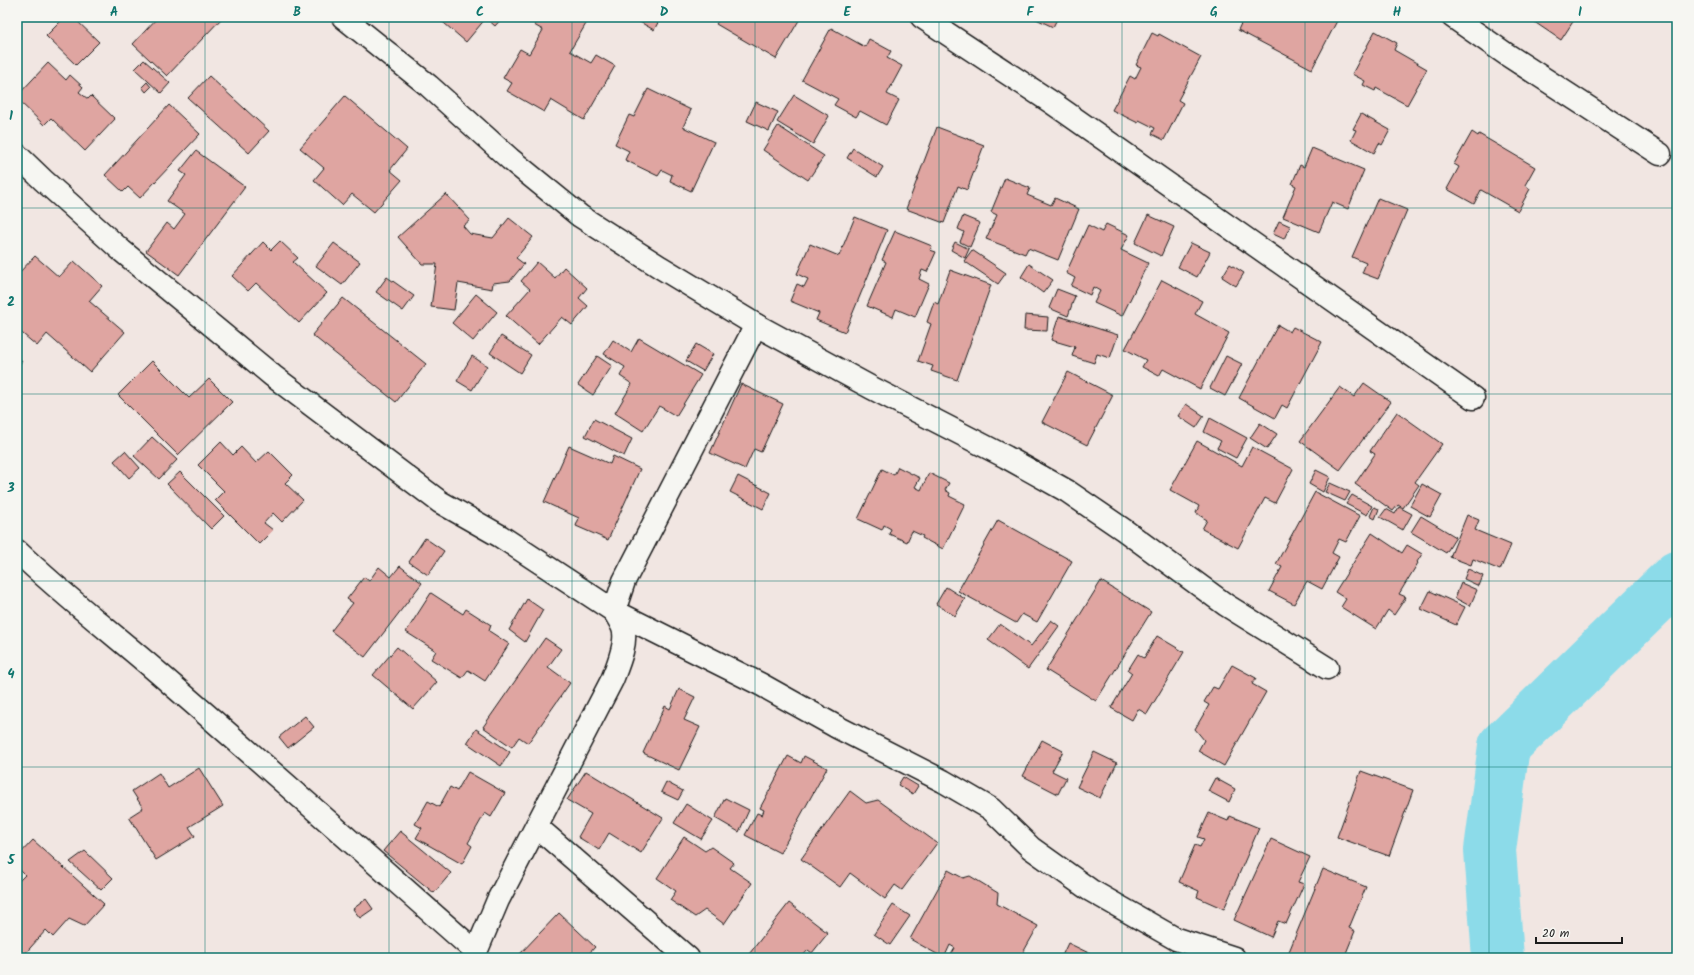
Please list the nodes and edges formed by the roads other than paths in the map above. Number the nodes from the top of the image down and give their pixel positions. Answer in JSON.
{"nodes":[{"id":1,"x":343,"y":17,"type":"edge"},
{"id":2,"x":922,"y":17,"type":"edge"},
{"id":3,"x":1452,"y":17,"type":"edge"},
{"id":4,"x":1660,"y":154,"type":"dead end"},
{"id":5,"x":17,"y":155,"type":"edge"},
{"id":6,"x":756,"y":325,"type":"junction"},
{"id":7,"x":1473,"y":398,"type":"dead end"},
{"id":8,"x":17,"y":551,"type":"edge"},
{"id":9,"x":614,"y":611,"type":"junction"},
{"id":10,"x":1327,"y":668,"type":"dead end"},
{"id":11,"x":537,"y":827,"type":"junction"},
{"id":12,"x":476,"y":955,"type":"edge"},
{"id":13,"x":688,"y":958,"type":"edge"},
{"id":14,"x":1234,"y":958,"type":"edge"}],
"edges":[{"from":1,"to":6,"type":"street"},
{"from":2,"to":7,"type":"street"},
{"from":3,"to":4,"type":"street"},
{"from":5,"to":9,"type":"street"},
{"from":6,"to":9,"type":"street"},
{"from":6,"to":10,"type":"street"},
{"from":8,"to":12,"type":"street"},
{"from":9,"to":11,"type":"street"},
{"from":9,"to":14,"type":"street"},
{"from":11,"to":12,"type":"street"},
{"from":11,"to":13,"type":"street"}]}
